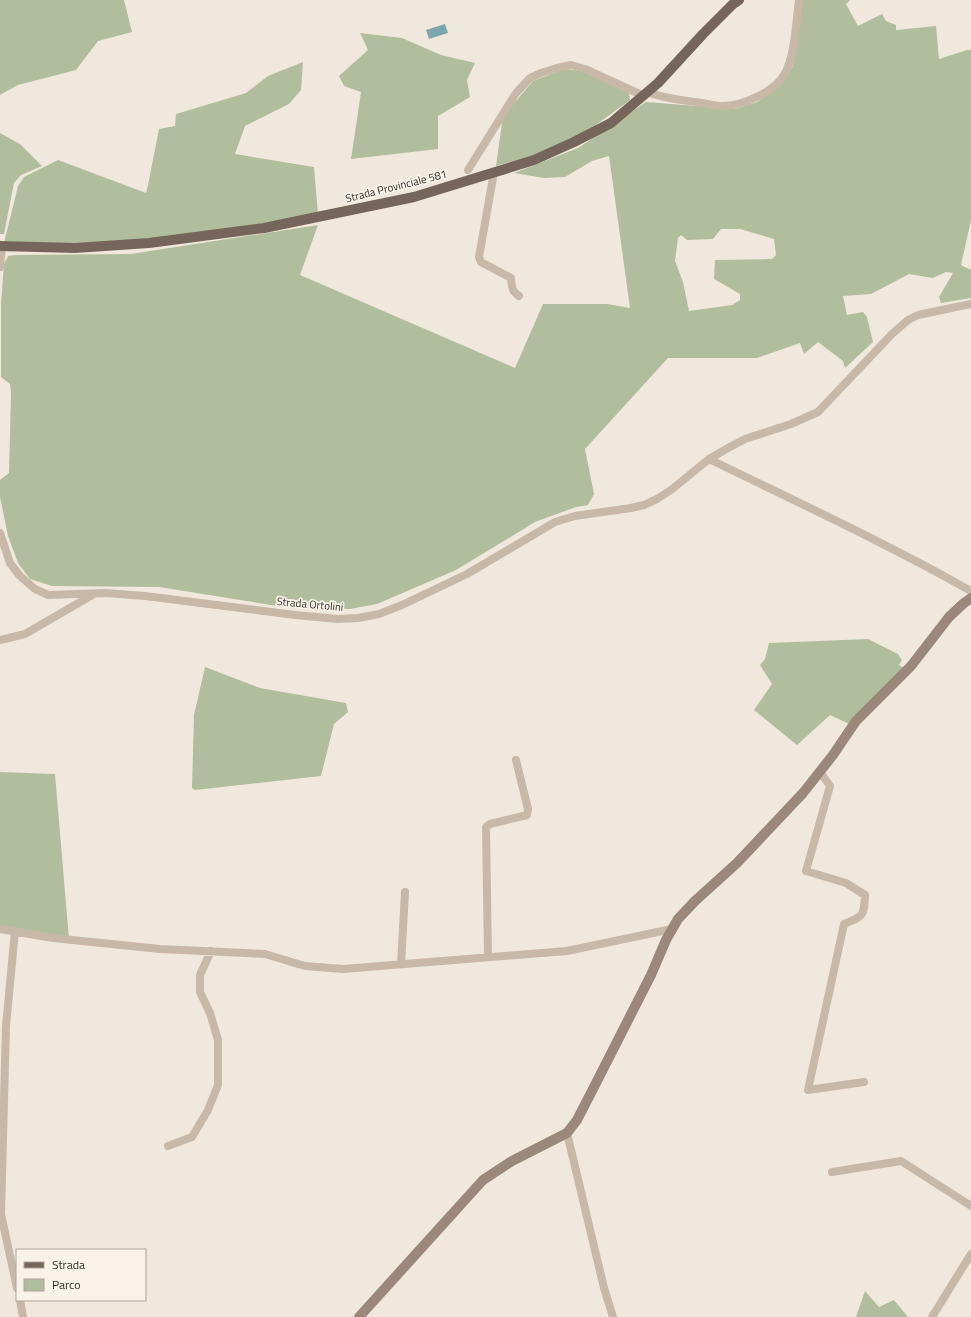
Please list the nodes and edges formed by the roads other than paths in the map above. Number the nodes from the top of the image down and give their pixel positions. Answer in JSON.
{"nodes":[{"id":1,"x":739,"y":0,"type":"edge"},
{"id":2,"x":799,"y":0,"type":"edge"},
{"id":3,"x":646,"y":94,"type":"junction"},
{"id":4,"x":468,"y":170,"type":"dead end"},
{"id":5,"x":494,"y":172,"type":"junction"},
{"id":6,"x":1,"y":246,"type":"edge"},
{"id":7,"x":0,"y":267,"type":"edge"},
{"id":8,"x":519,"y":296,"type":"dead end"},
{"id":9,"x":971,"y":304,"type":"edge"},
{"id":10,"x":709,"y":459,"type":"junction"},
{"id":11,"x":0,"y":533,"type":"edge"},
{"id":12,"x":94,"y":594,"type":"junction"},
{"id":13,"x":970,"y":598,"type":"edge"},
{"id":14,"x":0,"y":640,"type":"edge"},
{"id":15,"x":516,"y":760,"type":"dead end"},
{"id":16,"x":820,"y":772,"type":"junction"},
{"id":17,"x":405,"y":892,"type":"dead end"},
{"id":18,"x":0,"y":929,"type":"edge"},
{"id":19,"x":672,"y":929,"type":"junction"},
{"id":20,"x":15,"y":931,"type":"junction"},
{"id":21,"x":211,"y":952,"type":"junction"},
{"id":22,"x":488,"y":957,"type":"junction"},
{"id":23,"x":401,"y":964,"type":"junction"},
{"id":24,"x":864,"y":1082,"type":"dead end"},
{"id":25,"x":567,"y":1133,"type":"junction"},
{"id":26,"x":168,"y":1146,"type":"dead end"},
{"id":27,"x":832,"y":1172,"type":"dead end"},
{"id":28,"x":971,"y":1206,"type":"edge"},
{"id":29,"x":1,"y":1214,"type":"edge"},
{"id":30,"x":971,"y":1254,"type":"edge"},
{"id":31,"x":16,"y":1283,"type":"edge"},
{"id":32,"x":20,"y":1301,"type":"edge"},
{"id":33,"x":23,"y":1317,"type":"edge"},
{"id":34,"x":359,"y":1317,"type":"edge"},
{"id":35,"x":613,"y":1317,"type":"edge"},
{"id":36,"x":932,"y":1317,"type":"edge"}],
"edges":[{"from":1,"to":3,"type":"main road","name":"Strada Provinciale 581"},
{"from":2,"to":3,"type":"street"},
{"from":3,"to":4,"type":"street"},
{"from":3,"to":5,"type":"main road","name":"Strada Provinciale 581"},
{"from":5,"to":6,"type":"main road","name":"Strada Provinciale 581"},
{"from":5,"to":8,"type":"street"},
{"from":6,"to":7,"type":"street"},
{"from":9,"to":10,"type":"street","name":"Strada Ortolini"},
{"from":10,"to":12,"type":"street","name":"Strada Ortolini"},
{"from":10,"to":13,"type":"street"},
{"from":11,"to":12,"type":"street","name":"Strada Ortolini"},
{"from":12,"to":14,"type":"street"},
{"from":13,"to":16,"type":"main road"},
{"from":15,"to":22,"type":"street"},
{"from":16,"to":19,"type":"main road"},
{"from":16,"to":24,"type":"street"},
{"from":17,"to":23,"type":"street"},
{"from":18,"to":20,"type":"street"},
{"from":19,"to":22,"type":"street"},
{"from":19,"to":25,"type":"main road"},
{"from":20,"to":21,"type":"street"},
{"from":20,"to":29,"type":"street"},
{"from":21,"to":23,"type":"street"},
{"from":21,"to":26,"type":"street"},
{"from":22,"to":23,"type":"street"},
{"from":25,"to":34,"type":"main road"},
{"from":25,"to":35,"type":"street"},
{"from":27,"to":28,"type":"street"},
{"from":29,"to":31,"type":"street"},
{"from":30,"to":36,"type":"street"},
{"from":32,"to":33,"type":"street"}]}
